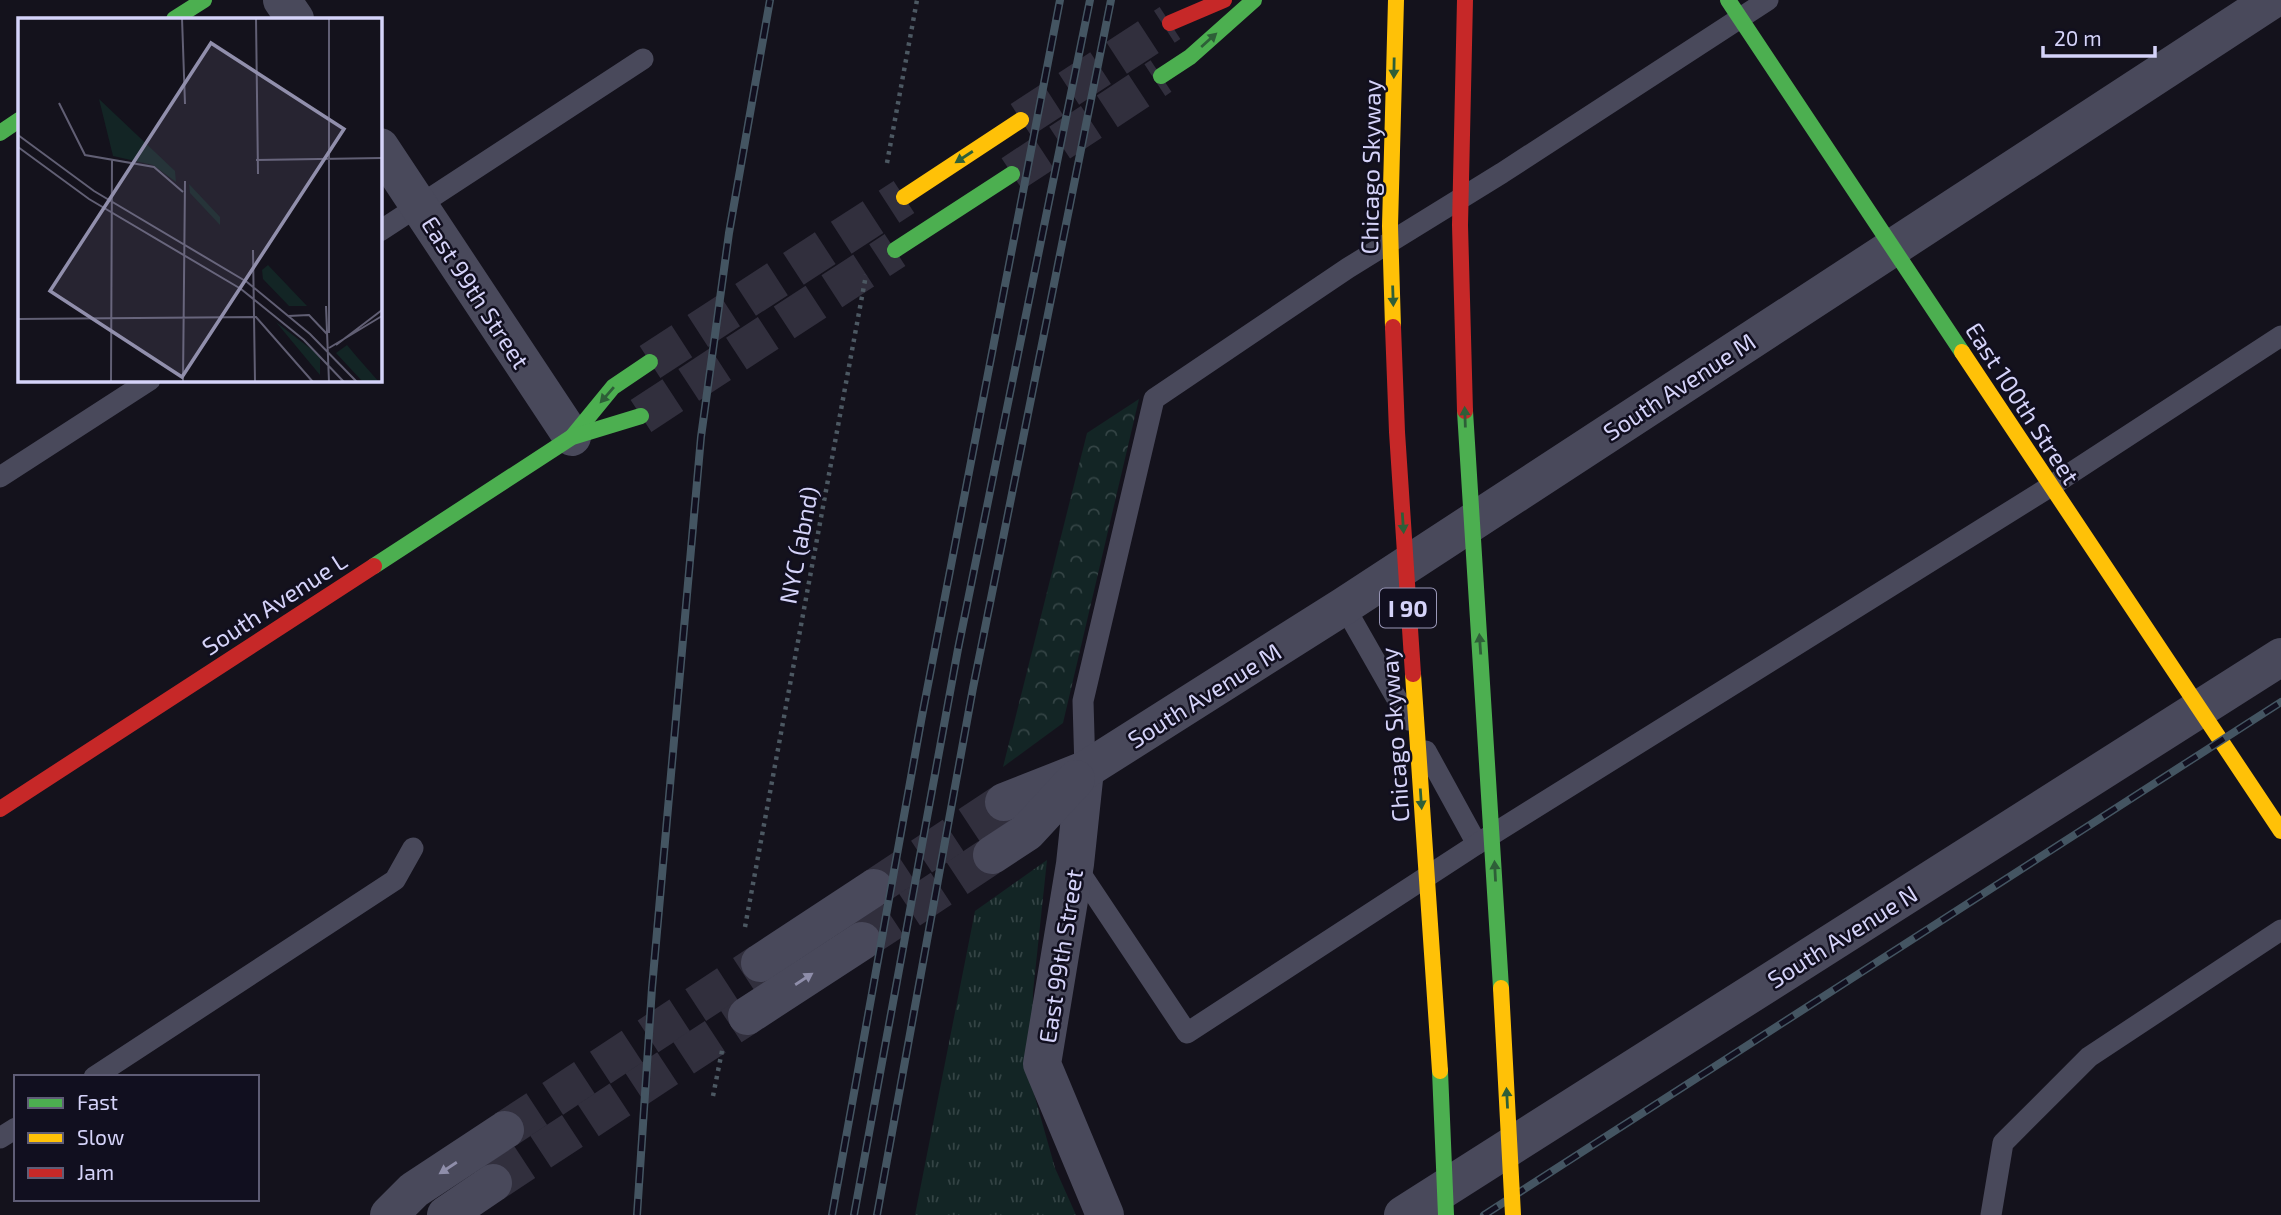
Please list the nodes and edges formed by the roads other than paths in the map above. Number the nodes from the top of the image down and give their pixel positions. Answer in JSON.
{"nodes":[{"id":1,"x":204,"y":0,"type":"edge"},
{"id":2,"x":282,"y":0,"type":"edge"},
{"id":3,"x":1224,"y":0,"type":"edge"},
{"id":4,"x":1254,"y":0,"type":"edge"},
{"id":5,"x":1396,"y":0,"type":"edge"},
{"id":6,"x":1465,"y":0,"type":"edge"},
{"id":7,"x":1728,"y":0,"type":"edge"},
{"id":8,"x":1768,"y":0,"type":"edge"},
{"id":9,"x":2272,"y":0,"type":"edge"},
{"id":10,"x":176,"y":18,"type":"edge"},
{"id":11,"x":294,"y":18,"type":"edge"},
{"id":12,"x":1740,"y":19,"type":"junction"},
{"id":13,"x":1170,"y":23,"type":"tunnel mouth"},
{"id":14,"x":643,"y":59,"type":"dead end"},
{"id":15,"x":1161,"y":76,"type":"tunnel mouth"},
{"id":16,"x":1021,"y":120,"type":"tunnel mouth"},
{"id":17,"x":18,"y":121,"type":"edge"},
{"id":18,"x":0,"y":132,"type":"edge"},
{"id":19,"x":382,"y":150,"type":"edge"},
{"id":20,"x":1012,"y":174,"type":"tunnel mouth"},
{"id":21,"x":904,"y":197,"type":"tunnel mouth"},
{"id":22,"x":419,"y":205,"type":"junction"},
{"id":23,"x":382,"y":230,"type":"edge"},
{"id":24,"x":1892,"y":247,"type":"junction"},
{"id":25,"x":895,"y":250,"type":"tunnel mouth"},
{"id":26,"x":2281,"y":336,"type":"edge"},
{"id":27,"x":650,"y":362,"type":"tunnel mouth"},
{"id":28,"x":147,"y":382,"type":"edge"},
{"id":29,"x":641,"y":416,"type":"tunnel mouth"},
{"id":30,"x":572,"y":437,"type":"junction"},
{"id":31,"x":0,"y":477,"type":"edge"},
{"id":32,"x":2051,"y":486,"type":"junction"},
{"id":33,"x":1344,"y":606,"type":"junction"},
{"id":34,"x":2281,"y":657,"type":"edge"},
{"id":35,"x":2199,"y":709,"type":"junction"},
{"id":36,"x":1085,"y":770,"type":"junction"},
{"id":37,"x":1004,"y":802,"type":"tunnel mouth"},
{"id":38,"x":0,"y":808,"type":"edge"},
{"id":39,"x":2281,"y":831,"type":"edge"},
{"id":40,"x":1478,"y":844,"type":"junction"},
{"id":41,"x":413,"y":848,"type":"dead end"},
{"id":42,"x":992,"y":855,"type":"tunnel mouth"},
{"id":43,"x":1075,"y":864,"type":"junction"},
{"id":44,"x":874,"y":888,"type":"tunnel mouth"},
{"id":45,"x":2281,"y":930,"type":"edge"},
{"id":46,"x":862,"y":941,"type":"tunnel mouth"},
{"id":47,"x":752,"y":948,"type":"tunnel mouth"},
{"id":48,"x":735,"y":1029,"type":"tunnel mouth"},
{"id":49,"x":97,"y":1075,"type":"edge"},
{"id":50,"x":505,"y":1130,"type":"tunnel mouth"},
{"id":51,"x":494,"y":1183,"type":"tunnel mouth"},
{"id":52,"x":389,"y":1215,"type":"edge"},
{"id":53,"x":446,"y":1215,"type":"edge"},
{"id":54,"x":1105,"y":1215,"type":"edge"},
{"id":55,"x":1403,"y":1215,"type":"edge"},
{"id":56,"x":1446,"y":1215,"type":"edge"},
{"id":57,"x":1513,"y":1215,"type":"edge"},
{"id":58,"x":1991,"y":1215,"type":"edge"}],
"edges":[{"from":1,"to":10,"type":"main road"},
{"from":2,"to":11,"type":"street"},
{"from":3,"to":13,"type":"main road"},
{"from":15,"to":4,"type":"main road","one_way":true},
{"from":5,"to":56,"type":"main road","name":"Chicago Skyway","number":"I 90","one_way":true,"bridge":true},
{"from":57,"to":6,"type":"main road","one_way":true,"bridge":true},
{"from":7,"to":12,"type":"main road","name":"East 100th Street"},
{"from":8,"to":12,"type":"lane"},
{"from":9,"to":24,"type":"street","name":"South Avenue M"},
{"from":12,"to":24,"type":"main road","name":"East 100th Street"},
{"from":12,"to":36,"type":"lane"},
{"from":14,"to":22,"type":"lane"},
{"from":16,"to":21,"type":"main road","one_way":true},
{"from":17,"to":18,"type":"main road"},
{"from":19,"to":22,"type":"street","name":"East 99th Street"},
{"from":20,"to":25,"type":"main road"},
{"from":22,"to":23,"type":"lane"},
{"from":22,"to":30,"type":"street","name":"East 99th Street"},
{"from":24,"to":32,"type":"main road","name":"East 100th Street"},
{"from":24,"to":33,"type":"street","name":"South Avenue M"},
{"from":26,"to":32,"type":"lane"},
{"from":27,"to":30,"type":"main road","name":"South Avenue L","one_way":true},
{"from":28,"to":31,"type":"lane"},
{"from":29,"to":30,"type":"main road","name":"South Avenue L"},
{"from":30,"to":38,"type":"main road","name":"South Avenue L"},
{"from":32,"to":35,"type":"main road","name":"East 100th Street"},
{"from":32,"to":40,"type":"lane"},
{"from":33,"to":36,"type":"street","name":"South Avenue M"},
{"from":33,"to":40,"type":"lane"},
{"from":34,"to":35,"type":"street","name":"South Avenue N"},
{"from":35,"to":39,"type":"main road","name":"East 100th Street"},
{"from":35,"to":55,"type":"street","name":"South Avenue N"},
{"from":36,"to":37,"type":"street","name":"South Avenue M"},
{"from":36,"to":42,"type":"street","name":"South Avenue M"},
{"from":36,"to":43,"type":"street","name":"East 99th Street"},
{"from":40,"to":43,"type":"lane"},
{"from":41,"to":49,"type":"lane"},
{"from":43,"to":54,"type":"street","name":"East 99th Street"},
{"from":44,"to":47,"type":"street"},
{"from":45,"to":58,"type":"lane"},
{"from":48,"to":46,"type":"street","one_way":true},
{"from":50,"to":52,"type":"street","one_way":true},
{"from":51,"to":53,"type":"street"}]}
